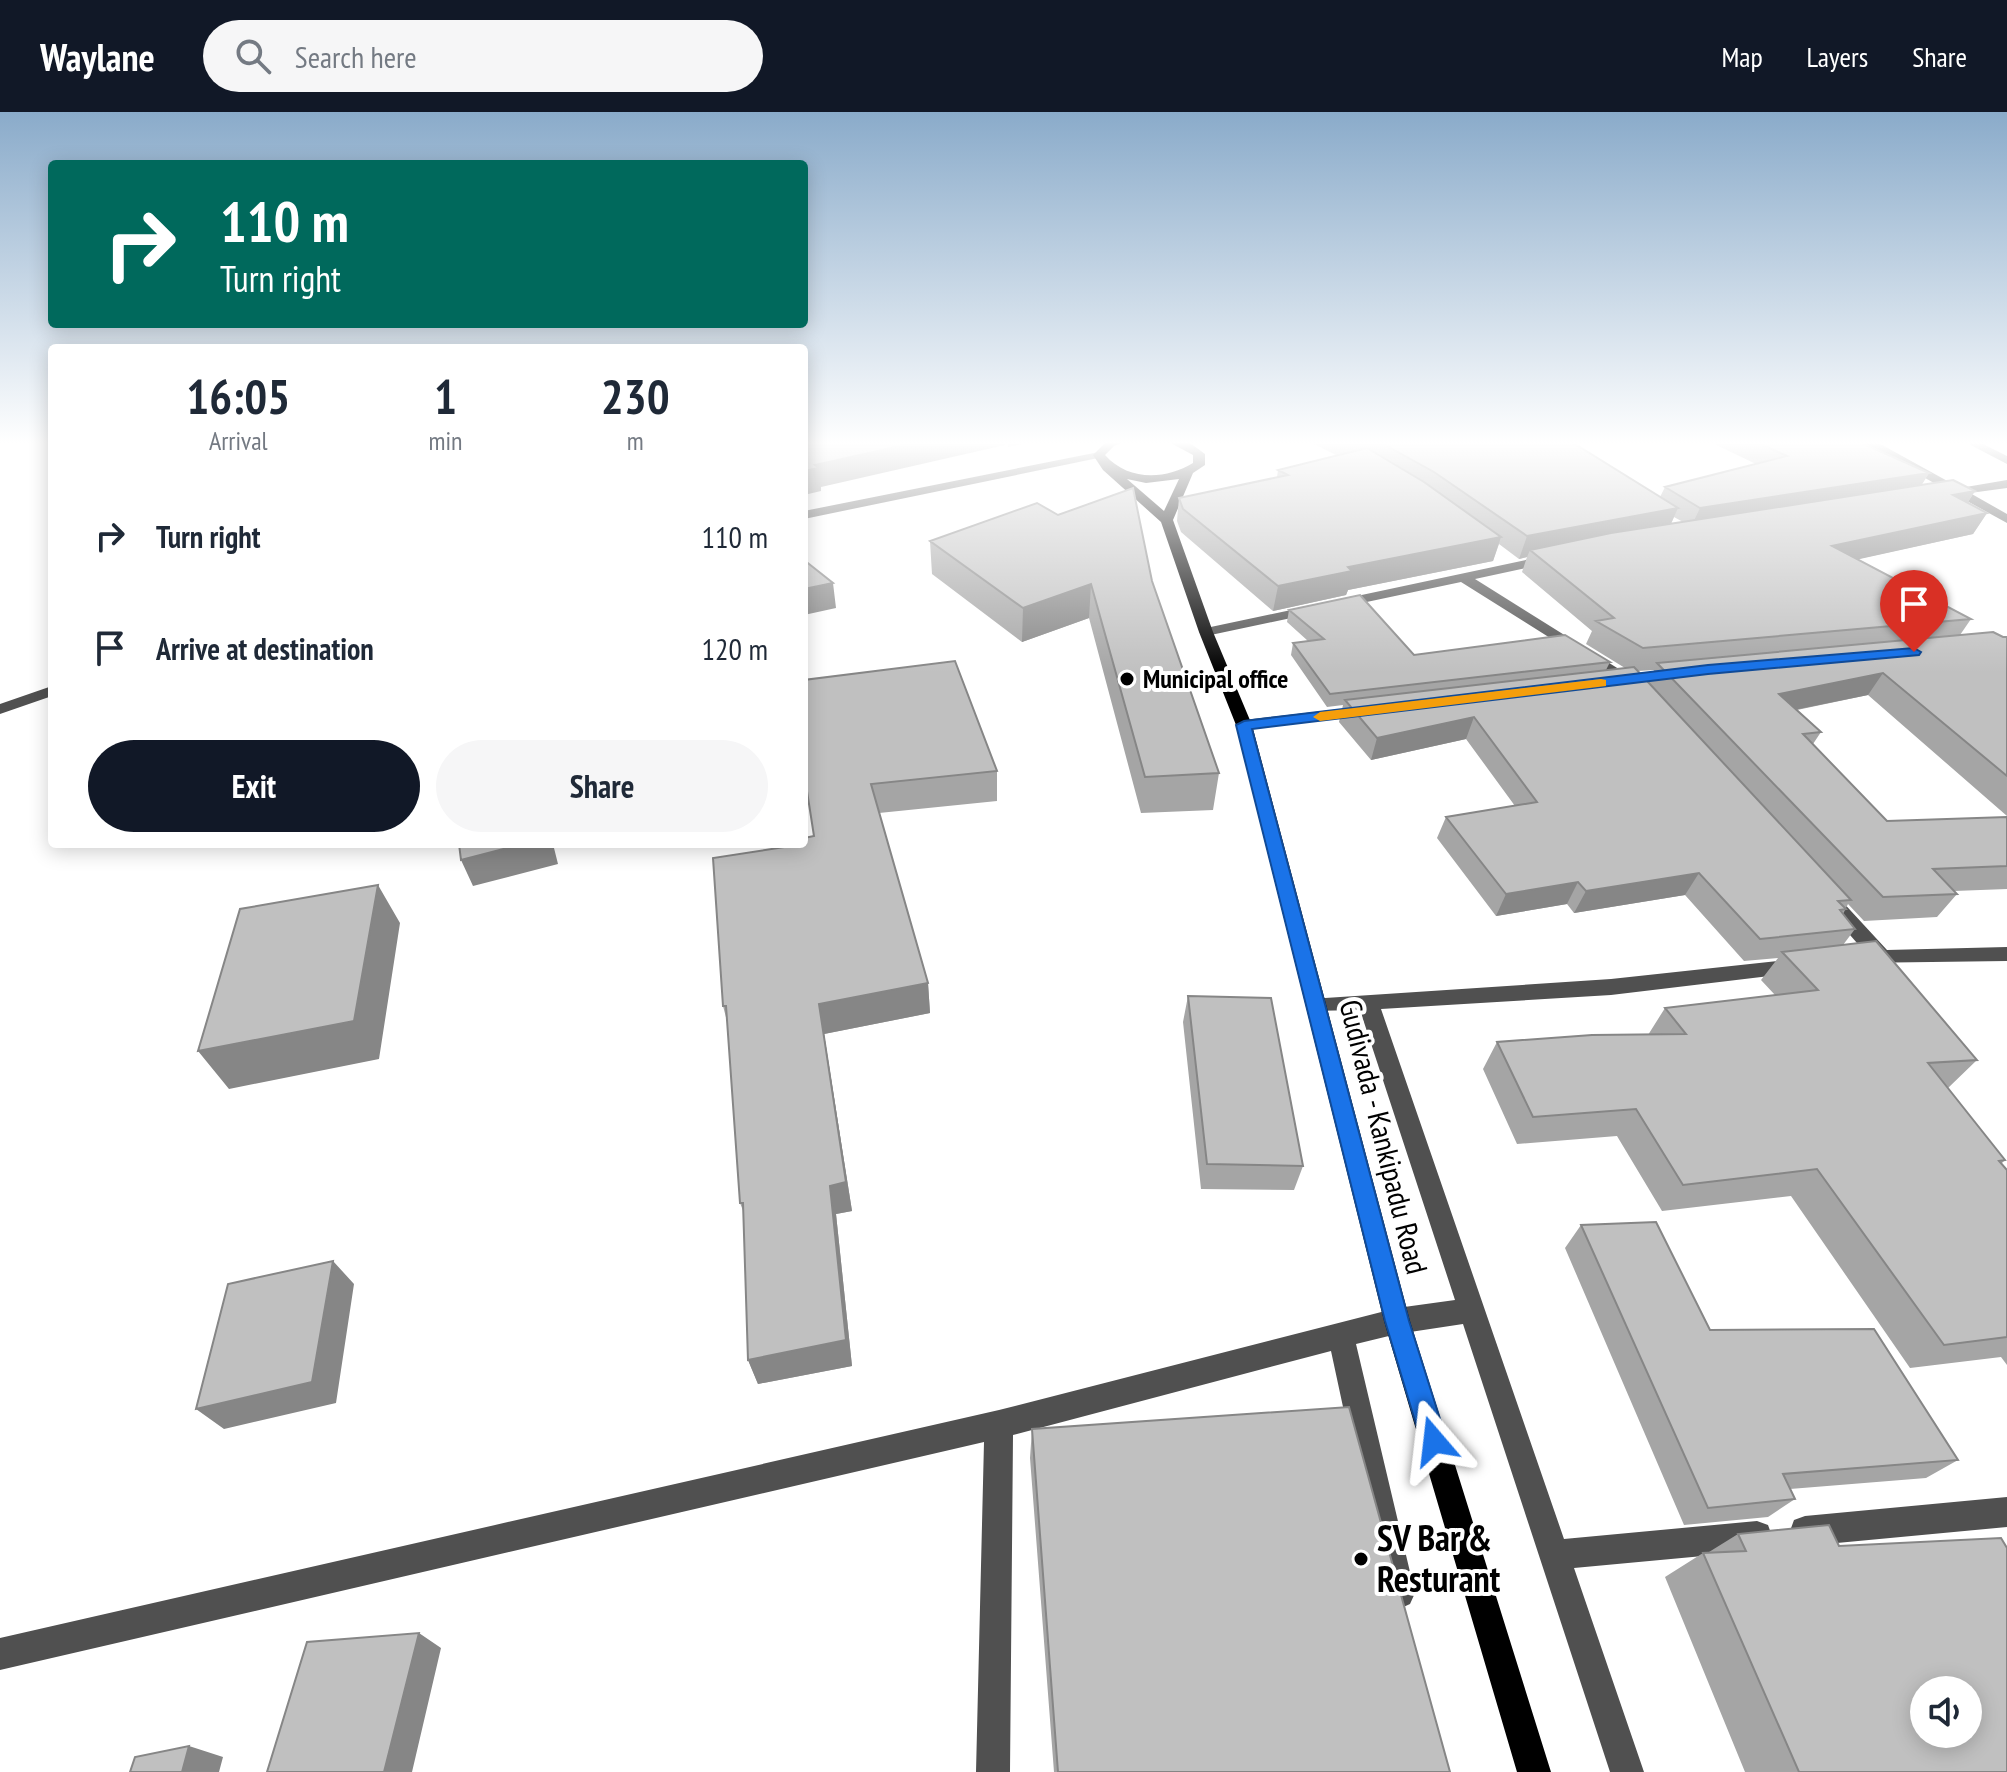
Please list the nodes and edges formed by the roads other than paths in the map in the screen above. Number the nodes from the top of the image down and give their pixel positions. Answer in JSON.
{"nodes":[{"id":1,"x":1167,"y":520,"type":"edge"},
{"id":2,"x":1558,"y":557,"type":"edge"},
{"id":3,"x":1463,"y":577,"type":"junction"},
{"id":4,"x":1206,"y":632,"type":"junction"},
{"id":5,"x":1637,"y":679,"type":"junction"},
{"id":6,"x":1598,"y":683,"type":"edge"},
{"id":7,"x":48,"y":692,"type":"edge"},
{"id":8,"x":1650,"y":703,"type":"edge"},
{"id":9,"x":0,"y":709,"type":"edge"},
{"id":10,"x":1381,"y":710,"type":"edge"},
{"id":11,"x":1244,"y":725,"type":"junction"},
{"id":12,"x":1818,"y":887,"type":"edge"},
{"id":13,"x":2007,"y":954,"type":"edge"},
{"id":14,"x":1881,"y":956,"type":"junction"},
{"id":15,"x":1849,"y":960,"type":"edge"},
{"id":16,"x":1817,"y":964,"type":"edge"},
{"id":17,"x":1368,"y":1003,"type":"junction"},
{"id":18,"x":1317,"y":1005,"type":"junction"},
{"id":19,"x":1471,"y":1310,"type":"junction"},
{"id":20,"x":1397,"y":1321,"type":"junction"},
{"id":21,"x":1341,"y":1337,"type":"junction"},
{"id":22,"x":999,"y":1424,"type":"junction"},
{"id":23,"x":2007,"y":1512,"type":"edge"},
{"id":24,"x":1554,"y":1555,"type":"junction"},
{"id":25,"x":1405,"y":1616,"type":"edge"},
{"id":26,"x":0,"y":1654,"type":"edge"},
{"id":27,"x":993,"y":1772,"type":"edge"},
{"id":28,"x":1534,"y":1772,"type":"edge"},
{"id":29,"x":1627,"y":1772,"type":"edge"}],
"edges":[{"from":1,"to":4,"type":"main road","name":"Gudivada - Kankipadu Road"},
{"from":2,"to":3,"type":"street"},
{"from":3,"to":4,"type":"street"},
{"from":3,"to":5,"type":"street"},
{"from":4,"to":11,"type":"main road","name":"Gudivada - Kankipadu Road"},
{"from":5,"to":6,"type":"street"},
{"from":5,"to":8,"type":"street"},
{"from":7,"to":9,"type":"street"},
{"from":10,"to":11,"type":"street"},
{"from":11,"to":18,"type":"main road","name":"Gudivada - Kankipadu Road"},
{"from":12,"to":14,"type":"street"},
{"from":13,"to":14,"type":"street"},
{"from":14,"to":15,"type":"street"},
{"from":16,"to":17,"type":"street"},
{"from":17,"to":18,"type":"street"},
{"from":17,"to":19,"type":"street"},
{"from":18,"to":20,"type":"main road","name":"Gudivada - Kankipadu Road"},
{"from":19,"to":20,"type":"street"},
{"from":19,"to":24,"type":"street"},
{"from":20,"to":21,"type":"street"},
{"from":20,"to":28,"type":"main road","name":"Gudivada - Kankipadu Road"},
{"from":21,"to":22,"type":"street"},
{"from":21,"to":25,"type":"street"},
{"from":22,"to":26,"type":"street"},
{"from":22,"to":27,"type":"street"},
{"from":23,"to":24,"type":"street"},
{"from":24,"to":29,"type":"street"}]}
